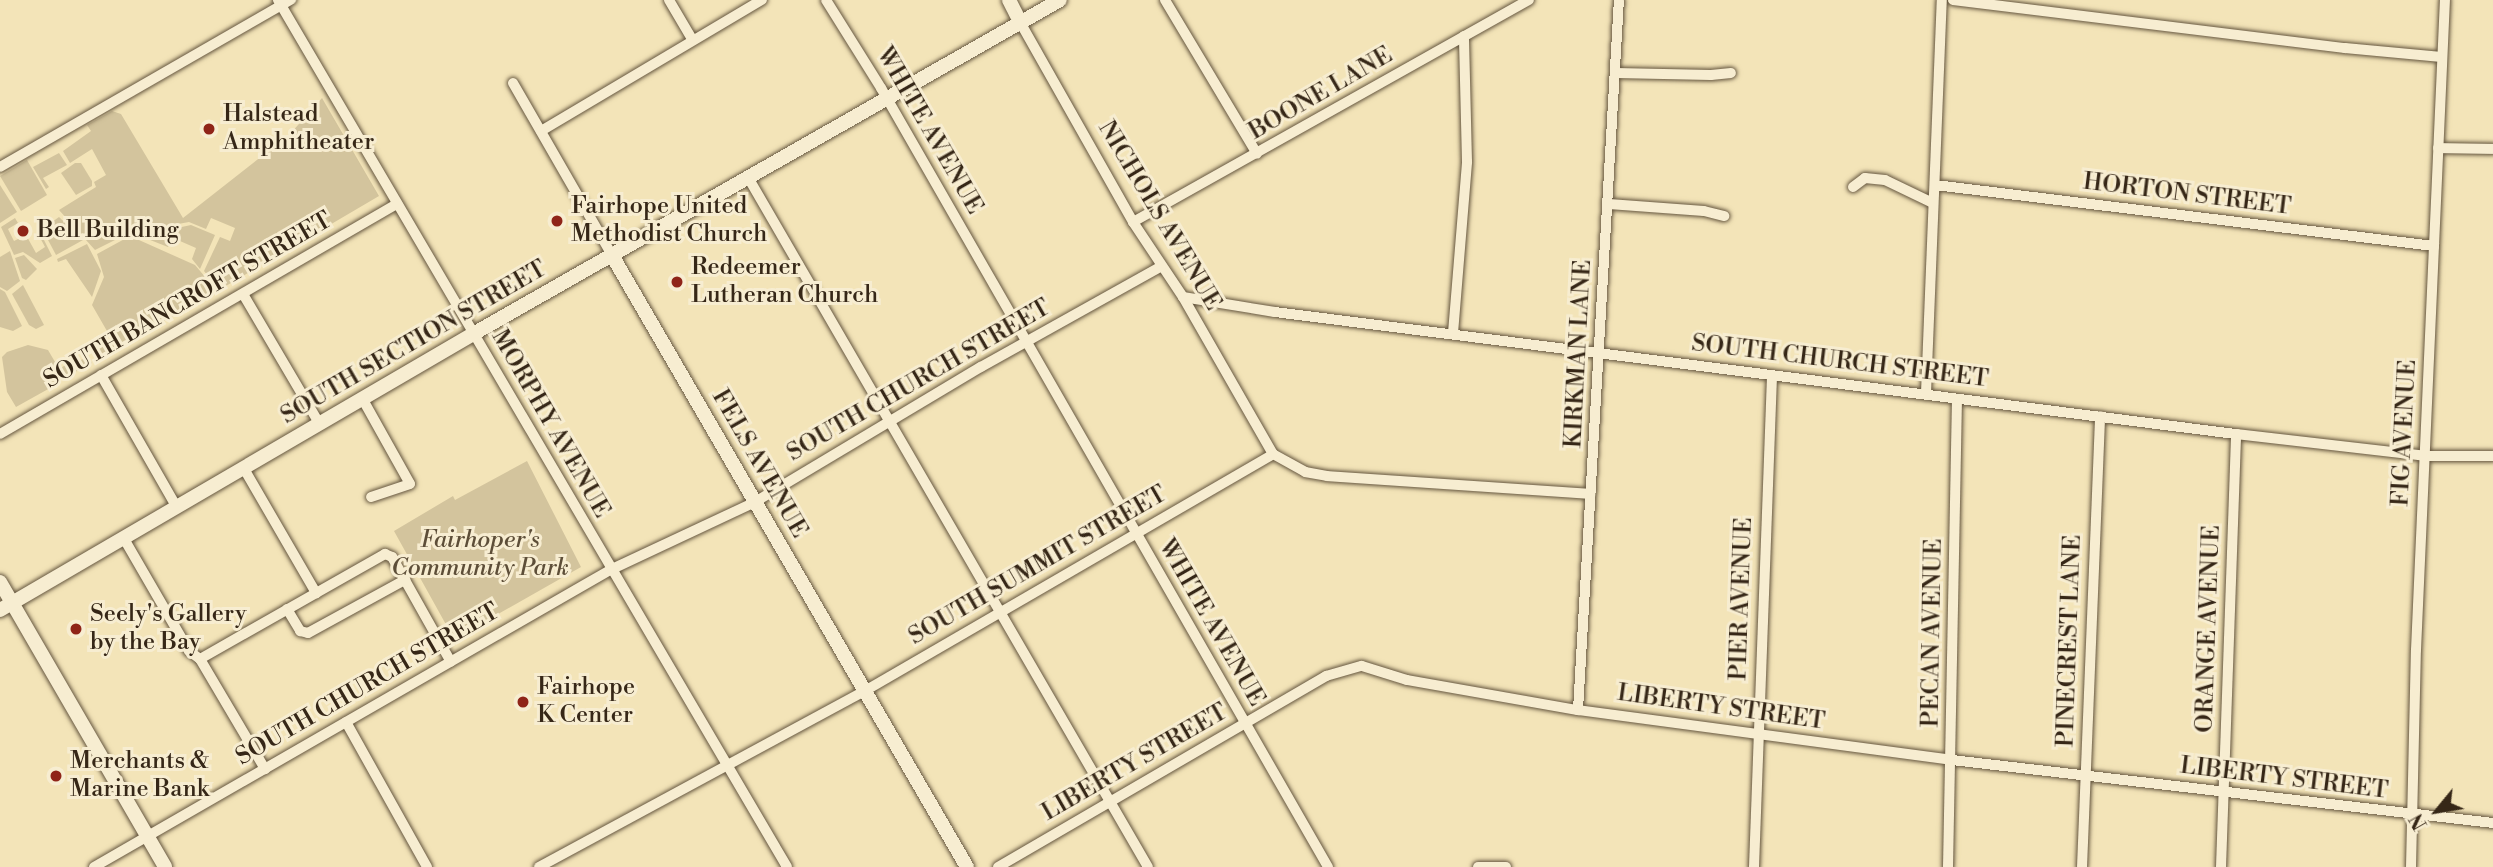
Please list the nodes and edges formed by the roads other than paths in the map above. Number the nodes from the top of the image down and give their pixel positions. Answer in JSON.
{"nodes":[{"id":1,"x":668,"y":0,"type":"edge"},
{"id":2,"x":762,"y":0,"type":"edge"},
{"id":3,"x":826,"y":0,"type":"edge"},
{"id":4,"x":1009,"y":0,"type":"edge"},
{"id":5,"x":1060,"y":0,"type":"edge"},
{"id":6,"x":1165,"y":0,"type":"edge"},
{"id":7,"x":1529,"y":0,"type":"edge"},
{"id":8,"x":1619,"y":0,"type":"edge"},
{"id":9,"x":1942,"y":0,"type":"edge"},
{"id":10,"x":1953,"y":0,"type":"edge"},
{"id":11,"x":2445,"y":0,"type":"edge"},
{"id":12,"x":283,"y":2,"type":"edge"},
{"id":13,"x":1020,"y":22,"type":"junction"},
{"id":14,"x":1464,"y":36,"type":"junction"},
{"id":15,"x":692,"y":39,"type":"junction"},
{"id":16,"x":2442,"y":57,"type":"junction"},
{"id":17,"x":1616,"y":73,"type":"junction"},
{"id":18,"x":1731,"y":73,"type":"dead end"},
{"id":19,"x":513,"y":83,"type":"dead end"},
{"id":20,"x":887,"y":99,"type":"junction"},
{"id":21,"x":541,"y":131,"type":"junction"},
{"id":22,"x":2438,"y":148,"type":"junction"},
{"id":23,"x":2493,"y":149,"type":"edge"},
{"id":24,"x":1257,"y":154,"type":"junction"},
{"id":25,"x":0,"y":167,"type":"edge"},
{"id":26,"x":749,"y":179,"type":"junction"},
{"id":27,"x":1935,"y":185,"type":"junction"},
{"id":28,"x":1853,"y":187,"type":"dead end"},
{"id":29,"x":1933,"y":203,"type":"junction"},
{"id":30,"x":397,"y":204,"type":"junction"},
{"id":31,"x":1609,"y":204,"type":"junction"},
{"id":32,"x":1724,"y":216,"type":"dead end"},
{"id":33,"x":1133,"y":222,"type":"junction"},
{"id":34,"x":2434,"y":246,"type":"junction"},
{"id":35,"x":613,"y":257,"type":"junction"},
{"id":36,"x":1160,"y":267,"type":"junction"},
{"id":37,"x":243,"y":294,"type":"junction"},
{"id":38,"x":1183,"y":297,"type":"junction"},
{"id":39,"x":1453,"y":333,"type":"junction"},
{"id":40,"x":473,"y":334,"type":"junction"},
{"id":41,"x":1026,"y":342,"type":"junction"},
{"id":42,"x":1600,"y":353,"type":"junction"},
{"id":43,"x":100,"y":375,"type":"junction"},
{"id":44,"x":1772,"y":375,"type":"junction"},
{"id":45,"x":1926,"y":393,"type":"junction"},
{"id":46,"x":362,"y":398,"type":"junction"},
{"id":47,"x":1957,"y":399,"type":"junction"},
{"id":48,"x":2100,"y":416,"type":"junction"},
{"id":49,"x":890,"y":422,"type":"junction"},
{"id":50,"x":319,"y":423,"type":"junction"},
{"id":51,"x":0,"y":434,"type":"edge"},
{"id":52,"x":2236,"y":434,"type":"junction"},
{"id":53,"x":1273,"y":454,"type":"junction"},
{"id":54,"x":2425,"y":456,"type":"junction"},
{"id":55,"x":2493,"y":456,"type":"edge"},
{"id":56,"x":243,"y":467,"type":"junction"},
{"id":57,"x":1590,"y":494,"type":"junction"},
{"id":58,"x":371,"y":497,"type":"dead end"},
{"id":59,"x":755,"y":502,"type":"junction"},
{"id":60,"x":176,"y":506,"type":"junction"},
{"id":61,"x":1135,"y":533,"type":"junction"},
{"id":62,"x":123,"y":537,"type":"junction"},
{"id":63,"x":611,"y":570,"type":"junction"},
{"id":64,"x":405,"y":580,"type":"junction"},
{"id":65,"x":0,"y":582,"type":"edge"},
{"id":66,"x":316,"y":593,"type":"junction"},
{"id":67,"x":6,"y":606,"type":"edge"},
{"id":68,"x":287,"y":609,"type":"junction"},
{"id":69,"x":1000,"y":613,"type":"junction"},
{"id":70,"x":200,"y":659,"type":"junction"},
{"id":71,"x":451,"y":662,"type":"junction"},
{"id":72,"x":863,"y":692,"type":"junction"},
{"id":73,"x":1578,"y":710,"type":"junction"},
{"id":74,"x":346,"y":722,"type":"junction"},
{"id":75,"x":1245,"y":723,"type":"junction"},
{"id":76,"x":1758,"y":734,"type":"junction"},
{"id":77,"x":1952,"y":760,"type":"junction"},
{"id":78,"x":728,"y":768,"type":"junction"},
{"id":79,"x":265,"y":769,"type":"junction"},
{"id":80,"x":2086,"y":776,"type":"junction"},
{"id":81,"x":2224,"y":793,"type":"junction"},
{"id":82,"x":1110,"y":802,"type":"junction"},
{"id":83,"x":2413,"y":816,"type":"junction"},
{"id":84,"x":2493,"y":824,"type":"edge"},
{"id":85,"x":148,"y":836,"type":"junction"},
{"id":86,"x":94,"y":867,"type":"edge"},
{"id":87,"x":165,"y":867,"type":"edge"},
{"id":88,"x":427,"y":867,"type":"edge"},
{"id":89,"x":539,"y":867,"type":"edge"},
{"id":90,"x":787,"y":867,"type":"edge"},
{"id":91,"x":967,"y":867,"type":"edge"},
{"id":92,"x":998,"y":867,"type":"edge"},
{"id":93,"x":1148,"y":867,"type":"edge"},
{"id":94,"x":1328,"y":867,"type":"edge"},
{"id":95,"x":1478,"y":867,"type":"edge"},
{"id":96,"x":1507,"y":867,"type":"edge"},
{"id":97,"x":1754,"y":867,"type":"edge"},
{"id":98,"x":1948,"y":867,"type":"edge"},
{"id":99,"x":2082,"y":867,"type":"edge"},
{"id":100,"x":2221,"y":867,"type":"edge"},
{"id":101,"x":2410,"y":867,"type":"edge"}],
"edges":[{"from":1,"to":15,"type":"street"},
{"from":2,"to":15,"type":"street"},
{"from":3,"to":20,"type":"street","name":"WHITE AVENUE"},
{"from":4,"to":13,"type":"street","name":"NICHOLS AVENUE"},
{"from":5,"to":13,"type":"street","name":"SOUTH SECTION STREET"},
{"from":6,"to":24,"type":"street"},
{"from":7,"to":14,"type":"street","name":"BOONE LANE"},
{"from":8,"to":17,"type":"street","name":"KIRKMAN LANE"},
{"from":9,"to":27,"type":"street"},
{"from":10,"to":16,"type":"street"},
{"from":11,"to":16,"type":"street","name":"FIG AVENUE"},
{"from":12,"to":25,"type":"street"},
{"from":12,"to":30,"type":"street","name":"MORPHY AVENUE"},
{"from":13,"to":20,"type":"street","name":"SOUTH SECTION STREET"},
{"from":13,"to":33,"type":"street","name":"NICHOLS AVENUE"},
{"from":14,"to":24,"type":"street","name":"BOONE LANE"},
{"from":14,"to":39,"type":"street"},
{"from":15,"to":21,"type":"street"},
{"from":16,"to":22,"type":"street","name":"FIG AVENUE"},
{"from":17,"to":18,"type":"street"},
{"from":17,"to":31,"type":"street","name":"KIRKMAN LANE"},
{"from":19,"to":21,"type":"street","name":"FELS AVENUE"},
{"from":20,"to":26,"type":"street","name":"SOUTH SECTION STREET"},
{"from":20,"to":41,"type":"street","name":"WHITE AVENUE"},
{"from":21,"to":35,"type":"street","name":"FELS AVENUE"},
{"from":22,"to":23,"type":"street"},
{"from":22,"to":34,"type":"street","name":"FIG AVENUE"},
{"from":24,"to":33,"type":"street","name":"BOONE LANE"},
{"from":26,"to":35,"type":"street","name":"SOUTH SECTION STREET"},
{"from":26,"to":49,"type":"street"},
{"from":27,"to":29,"type":"street"},
{"from":27,"to":34,"type":"street","name":"HORTON STREET"},
{"from":28,"to":29,"type":"street"},
{"from":29,"to":45,"type":"street"},
{"from":30,"to":37,"type":"street","name":"SOUTH BANCROFT STREET"},
{"from":30,"to":40,"type":"street","name":"MORPHY AVENUE"},
{"from":31,"to":32,"type":"street"},
{"from":31,"to":42,"type":"street","name":"KIRKMAN LANE"},
{"from":33,"to":36,"type":"street","name":"NICHOLS AVENUE"},
{"from":34,"to":54,"type":"street","name":"FIG AVENUE"},
{"from":35,"to":40,"type":"street","name":"SOUTH SECTION STREET"},
{"from":35,"to":59,"type":"street","name":"FELS AVENUE"},
{"from":36,"to":38,"type":"street","name":"NICHOLS AVENUE"},
{"from":36,"to":41,"type":"street","name":"SOUTH CHURCH STREET"},
{"from":37,"to":43,"type":"street","name":"SOUTH BANCROFT STREET"},
{"from":37,"to":50,"type":"street"},
{"from":38,"to":39,"type":"street","name":"SOUTH CHURCH STREET"},
{"from":38,"to":53,"type":"street","name":"NICHOLS AVENUE"},
{"from":39,"to":42,"type":"street","name":"SOUTH CHURCH STREET"},
{"from":40,"to":46,"type":"street","name":"SOUTH SECTION STREET"},
{"from":40,"to":63,"type":"street","name":"MORPHY AVENUE"},
{"from":41,"to":49,"type":"street","name":"SOUTH CHURCH STREET"},
{"from":41,"to":61,"type":"street","name":"WHITE AVENUE"},
{"from":42,"to":44,"type":"street","name":"SOUTH CHURCH STREET"},
{"from":42,"to":57,"type":"street","name":"KIRKMAN LANE"},
{"from":43,"to":51,"type":"street","name":"SOUTH BANCROFT STREET"},
{"from":43,"to":60,"type":"street"},
{"from":44,"to":45,"type":"street","name":"SOUTH CHURCH STREET"},
{"from":44,"to":76,"type":"street","name":"PIER AVENUE"},
{"from":45,"to":47,"type":"street","name":"SOUTH CHURCH STREET"},
{"from":46,"to":50,"type":"street","name":"SOUTH SECTION STREET"},
{"from":46,"to":58,"type":"street"},
{"from":47,"to":48,"type":"street","name":"SOUTH CHURCH STREET"},
{"from":47,"to":77,"type":"street","name":"PECAN AVENUE"},
{"from":48,"to":52,"type":"street","name":"SOUTH CHURCH STREET"},
{"from":48,"to":80,"type":"street","name":"PINECREST LANE"},
{"from":49,"to":59,"type":"street","name":"SOUTH CHURCH STREET"},
{"from":49,"to":69,"type":"street"},
{"from":50,"to":56,"type":"street","name":"SOUTH SECTION STREET"},
{"from":52,"to":54,"type":"street","name":"SOUTH CHURCH STREET"},
{"from":52,"to":81,"type":"street","name":"ORANGE AVENUE"},
{"from":53,"to":57,"type":"street"},
{"from":53,"to":61,"type":"street","name":"SOUTH SUMMIT STREET"},
{"from":54,"to":55,"type":"street","name":"SOUTH CHURCH STREET"},
{"from":54,"to":83,"type":"street","name":"FIG AVENUE"},
{"from":56,"to":60,"type":"street","name":"SOUTH SECTION STREET"},
{"from":56,"to":66,"type":"street"},
{"from":57,"to":73,"type":"street","name":"KIRKMAN LANE"},
{"from":59,"to":63,"type":"street","name":"SOUTH CHURCH STREET"},
{"from":59,"to":72,"type":"street","name":"FELS AVENUE"},
{"from":60,"to":62,"type":"street","name":"SOUTH SECTION STREET"},
{"from":61,"to":69,"type":"street","name":"SOUTH SUMMIT STREET"},
{"from":61,"to":75,"type":"street","name":"WHITE AVENUE"},
{"from":62,"to":67,"type":"street","name":"SOUTH SECTION STREET"},
{"from":62,"to":70,"type":"street"},
{"from":63,"to":71,"type":"street","name":"SOUTH CHURCH STREET"},
{"from":63,"to":78,"type":"street","name":"MORPHY AVENUE"},
{"from":64,"to":66,"type":"street"},
{"from":64,"to":68,"type":"street"},
{"from":64,"to":71,"type":"street"},
{"from":65,"to":67,"type":"street"},
{"from":66,"to":68,"type":"street"},
{"from":67,"to":85,"type":"street"},
{"from":68,"to":70,"type":"street"},
{"from":69,"to":72,"type":"street","name":"SOUTH SUMMIT STREET"},
{"from":69,"to":82,"type":"street"},
{"from":70,"to":79,"type":"street"},
{"from":71,"to":74,"type":"street","name":"SOUTH CHURCH STREET"},
{"from":72,"to":78,"type":"street","name":"SOUTH SUMMIT STREET"},
{"from":72,"to":91,"type":"street","name":"FELS AVENUE"},
{"from":73,"to":75,"type":"street","name":"LIBERTY STREET"},
{"from":73,"to":76,"type":"street","name":"LIBERTY STREET"},
{"from":74,"to":79,"type":"street","name":"SOUTH CHURCH STREET"},
{"from":74,"to":88,"type":"street"},
{"from":75,"to":82,"type":"street","name":"LIBERTY STREET"},
{"from":75,"to":94,"type":"street","name":"WHITE AVENUE"},
{"from":76,"to":77,"type":"street","name":"LIBERTY STREET"},
{"from":76,"to":97,"type":"street","name":"PIER AVENUE"},
{"from":77,"to":80,"type":"street","name":"LIBERTY STREET"},
{"from":77,"to":98,"type":"street","name":"PECAN AVENUE"},
{"from":78,"to":89,"type":"street","name":"SOUTH SUMMIT STREET"},
{"from":78,"to":90,"type":"street","name":"MORPHY AVENUE"},
{"from":79,"to":85,"type":"street","name":"SOUTH CHURCH STREET"},
{"from":80,"to":81,"type":"street","name":"LIBERTY STREET"},
{"from":80,"to":99,"type":"street","name":"PINECREST LANE"},
{"from":81,"to":83,"type":"street","name":"LIBERTY STREET"},
{"from":81,"to":100,"type":"street","name":"ORANGE AVENUE"},
{"from":82,"to":92,"type":"street","name":"LIBERTY STREET"},
{"from":82,"to":93,"type":"street"},
{"from":83,"to":84,"type":"street","name":"LIBERTY STREET"},
{"from":83,"to":101,"type":"street","name":"FIG AVENUE"},
{"from":85,"to":86,"type":"street","name":"SOUTH CHURCH STREET"},
{"from":85,"to":87,"type":"street"},
{"from":95,"to":96,"type":"street"}]}
